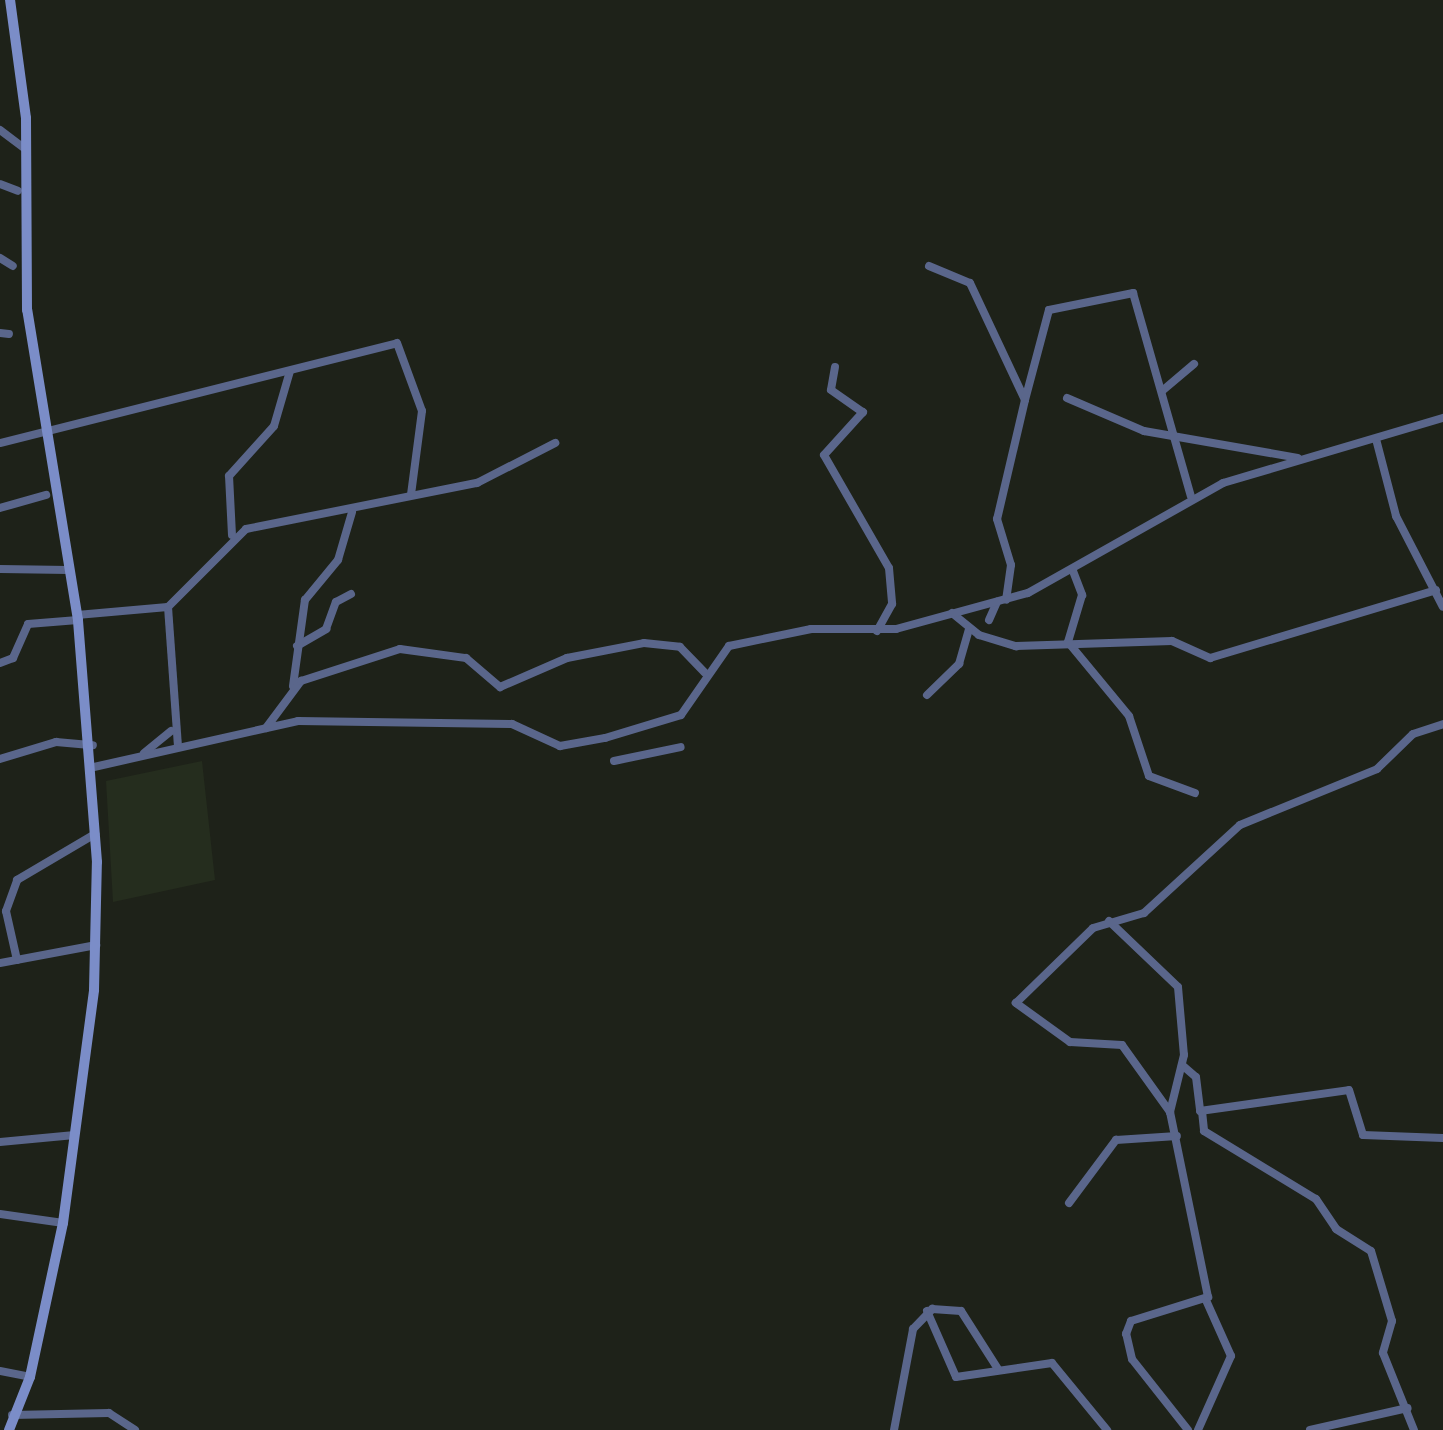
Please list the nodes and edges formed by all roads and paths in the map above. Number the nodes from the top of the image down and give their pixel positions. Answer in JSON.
{"nodes":[{"id":1,"x":9,"y":0,"type":"edge"},
{"id":2,"x":0,"y":2,"type":"edge"},
{"id":3,"x":0,"y":130,"type":"edge"},
{"id":4,"x":25,"y":149,"type":"junction"},
{"id":5,"x":0,"y":184,"type":"edge"},
{"id":6,"x":18,"y":191,"type":"dead end"},
{"id":7,"x":0,"y":258,"type":"edge"},
{"id":8,"x":12,"y":266,"type":"dead end"},
{"id":9,"x":929,"y":266,"type":"dead end"},
{"id":10,"x":1194,"y":364,"type":"dead end"},
{"id":11,"x":835,"y":366,"type":"dead end"},
{"id":12,"x":290,"y":370,"type":"junction"},
{"id":13,"x":1162,"y":391,"type":"junction"},
{"id":14,"x":1068,"y":398,"type":"dead end"},
{"id":15,"x":1025,"y":400,"type":"junction"},
{"id":16,"x":1443,"y":418,"type":"edge"},
{"id":17,"x":42,"y":430,"type":"junction"},
{"id":18,"x":1376,"y":439,"type":"junction"},
{"id":19,"x":1178,"y":440,"type":"junction"},
{"id":20,"x":555,"y":443,"type":"dead end"},
{"id":21,"x":0,"y":444,"type":"edge"},
{"id":22,"x":1304,"y":459,"type":"junction"},
{"id":23,"x":411,"y":494,"type":"junction"},
{"id":24,"x":46,"y":495,"type":"dead end"},
{"id":25,"x":1192,"y":496,"type":"junction"},
{"id":26,"x":0,"y":508,"type":"edge"},
{"id":27,"x":352,"y":512,"type":"junction"},
{"id":28,"x":232,"y":536,"type":"junction"},
{"id":29,"x":0,"y":570,"type":"edge"},
{"id":30,"x":69,"y":570,"type":"junction"},
{"id":31,"x":1072,"y":570,"type":"junction"},
{"id":32,"x":1436,"y":590,"type":"junction"},
{"id":33,"x":351,"y":594,"type":"dead end"},
{"id":34,"x":1002,"y":601,"type":"junction"},
{"id":35,"x":1443,"y":606,"type":"edge"},
{"id":36,"x":168,"y":607,"type":"junction"},
{"id":37,"x":952,"y":613,"type":"junction"},
{"id":38,"x":78,"y":617,"type":"junction"},
{"id":39,"x":989,"y":620,"type":"dead end"},
{"id":40,"x":969,"y":630,"type":"junction"},
{"id":41,"x":877,"y":631,"type":"junction"},
{"id":42,"x":1068,"y":642,"type":"junction"},
{"id":43,"x":297,"y":646,"type":"junction"},
{"id":44,"x":689,"y":654,"type":"junction"},
{"id":45,"x":716,"y":656,"type":"junction"},
{"id":46,"x":0,"y":663,"type":"edge"},
{"id":47,"x":705,"y":673,"type":"junction"},
{"id":48,"x":293,"y":688,"type":"junction"},
{"id":49,"x":926,"y":695,"type":"dead end"},
{"id":50,"x":1443,"y":724,"type":"edge"},
{"id":51,"x":266,"y":728,"type":"junction"},
{"id":52,"x":171,"y":731,"type":"dead end"},
{"id":53,"x":93,"y":745,"type":"junction"},
{"id":54,"x":178,"y":747,"type":"junction"},
{"id":55,"x":681,"y":747,"type":"dead end"},
{"id":56,"x":0,"y":758,"type":"edge"},
{"id":57,"x":136,"y":758,"type":"junction"},
{"id":58,"x":614,"y":761,"type":"dead end"},
{"id":59,"x":94,"y":767,"type":"junction"},
{"id":60,"x":1195,"y":793,"type":"dead end"},
{"id":61,"x":96,"y":834,"type":"junction"},
{"id":62,"x":1109,"y":921,"type":"junction"},
{"id":63,"x":96,"y":945,"type":"junction"},
{"id":64,"x":17,"y":960,"type":"junction"},
{"id":65,"x":2,"y":965,"type":"edge"},
{"id":66,"x":1182,"y":1065,"type":"junction"},
{"id":67,"x":1202,"y":1111,"type":"junction"},
{"id":68,"x":1170,"y":1112,"type":"junction"},
{"id":69,"x":76,"y":1135,"type":"junction"},
{"id":70,"x":1177,"y":1136,"type":"junction"},
{"id":71,"x":1443,"y":1138,"type":"edge"},
{"id":72,"x":0,"y":1142,"type":"edge"},
{"id":73,"x":1069,"y":1203,"type":"dead end"},
{"id":74,"x":0,"y":1214,"type":"edge"},
{"id":75,"x":63,"y":1223,"type":"junction"},
{"id":76,"x":1206,"y":1300,"type":"junction"},
{"id":77,"x":928,"y":1311,"type":"junction"},
{"id":78,"x":998,"y":1369,"type":"junction"},
{"id":79,"x":0,"y":1371,"type":"edge"},
{"id":80,"x":30,"y":1377,"type":"junction"},
{"id":81,"x":1408,"y":1408,"type":"junction"},
{"id":82,"x":12,"y":1415,"type":"junction"},
{"id":83,"x":9,"y":1430,"type":"edge"},
{"id":84,"x":135,"y":1430,"type":"edge"},
{"id":85,"x":894,"y":1430,"type":"edge"},
{"id":86,"x":1107,"y":1430,"type":"edge"},
{"id":87,"x":1188,"y":1430,"type":"edge"},
{"id":88,"x":1198,"y":1430,"type":"edge"},
{"id":89,"x":1310,"y":1430,"type":"edge"},
{"id":90,"x":1414,"y":1430,"type":"edge"}],
"edges":[{"from":1,"to":2,"type":"street"},
{"from":1,"to":4,"type":"main road"},
{"from":3,"to":4,"type":"street"},
{"from":4,"to":17,"type":"main road"},
{"from":5,"to":6,"type":"street"},
{"from":7,"to":8,"type":"street"},
{"from":9,"to":15,"type":"street"},
{"from":10,"to":13,"type":"street"},
{"from":11,"to":41,"type":"street"},
{"from":12,"to":17,"type":"street"},
{"from":12,"to":23,"type":"street"},
{"from":12,"to":28,"type":"street"},
{"from":13,"to":15,"type":"street"},
{"from":13,"to":19,"type":"street"},
{"from":14,"to":19,"type":"street"},
{"from":15,"to":34,"type":"street"},
{"from":16,"to":18,"type":"street"},
{"from":17,"to":21,"type":"street"},
{"from":17,"to":30,"type":"main road"},
{"from":18,"to":22,"type":"street"},
{"from":18,"to":32,"type":"street"},
{"from":19,"to":22,"type":"street"},
{"from":19,"to":25,"type":"street"},
{"from":20,"to":23,"type":"street"},
{"from":22,"to":25,"type":"street"},
{"from":23,"to":27,"type":"street"},
{"from":24,"to":26,"type":"street"},
{"from":25,"to":31,"type":"street"},
{"from":27,"to":28,"type":"street"},
{"from":27,"to":43,"type":"street"},
{"from":28,"to":36,"type":"street"},
{"from":29,"to":30,"type":"street"},
{"from":30,"to":38,"type":"main road"},
{"from":31,"to":34,"type":"street"},
{"from":31,"to":42,"type":"street"},
{"from":32,"to":35,"type":"street"},
{"from":32,"to":42,"type":"street"},
{"from":33,"to":43,"type":"street"},
{"from":34,"to":37,"type":"street"},
{"from":34,"to":39,"type":"street"},
{"from":36,"to":38,"type":"street"},
{"from":36,"to":54,"type":"street"},
{"from":37,"to":40,"type":"street"},
{"from":37,"to":41,"type":"street"},
{"from":38,"to":46,"type":"street"},
{"from":38,"to":53,"type":"main road"},
{"from":40,"to":42,"type":"street"},
{"from":40,"to":49,"type":"street"},
{"from":41,"to":45,"type":"street"},
{"from":42,"to":60,"type":"street"},
{"from":43,"to":48,"type":"street"},
{"from":44,"to":45,"type":"street"},
{"from":44,"to":47,"type":"street"},
{"from":44,"to":48,"type":"street"},
{"from":45,"to":47,"type":"street"},
{"from":47,"to":51,"type":"street"},
{"from":48,"to":51,"type":"street"},
{"from":50,"to":62,"type":"street"},
{"from":51,"to":54,"type":"street"},
{"from":52,"to":57,"type":"street"},
{"from":53,"to":56,"type":"street"},
{"from":53,"to":59,"type":"main road"},
{"from":54,"to":57,"type":"street"},
{"from":55,"to":58,"type":"street"},
{"from":57,"to":59,"type":"street"},
{"from":59,"to":61,"type":"main road"},
{"from":61,"to":63,"type":"main road"},
{"from":61,"to":64,"type":"street"},
{"from":62,"to":66,"type":"street"},
{"from":62,"to":68,"type":"street"},
{"from":63,"to":64,"type":"street"},
{"from":63,"to":69,"type":"main road"},
{"from":64,"to":65,"type":"street"},
{"from":66,"to":67,"type":"street"},
{"from":66,"to":68,"type":"street"},
{"from":67,"to":71,"type":"street"},
{"from":67,"to":81,"type":"street"},
{"from":68,"to":70,"type":"street"},
{"from":69,"to":72,"type":"street"},
{"from":69,"to":75,"type":"main road"},
{"from":70,"to":73,"type":"street"},
{"from":70,"to":76,"type":"street"},
{"from":74,"to":75,"type":"street"},
{"from":75,"to":80,"type":"main road"},
{"from":76,"to":87,"type":"street"},
{"from":76,"to":88,"type":"street"},
{"from":77,"to":78,"type":"street"},
{"from":77,"to":78,"type":"street"},
{"from":77,"to":85,"type":"street"},
{"from":78,"to":86,"type":"street"},
{"from":79,"to":80,"type":"street"},
{"from":80,"to":82,"type":"main road"},
{"from":81,"to":89,"type":"street"},
{"from":81,"to":90,"type":"street"},
{"from":82,"to":83,"type":"main road"},
{"from":82,"to":84,"type":"street"}]}
